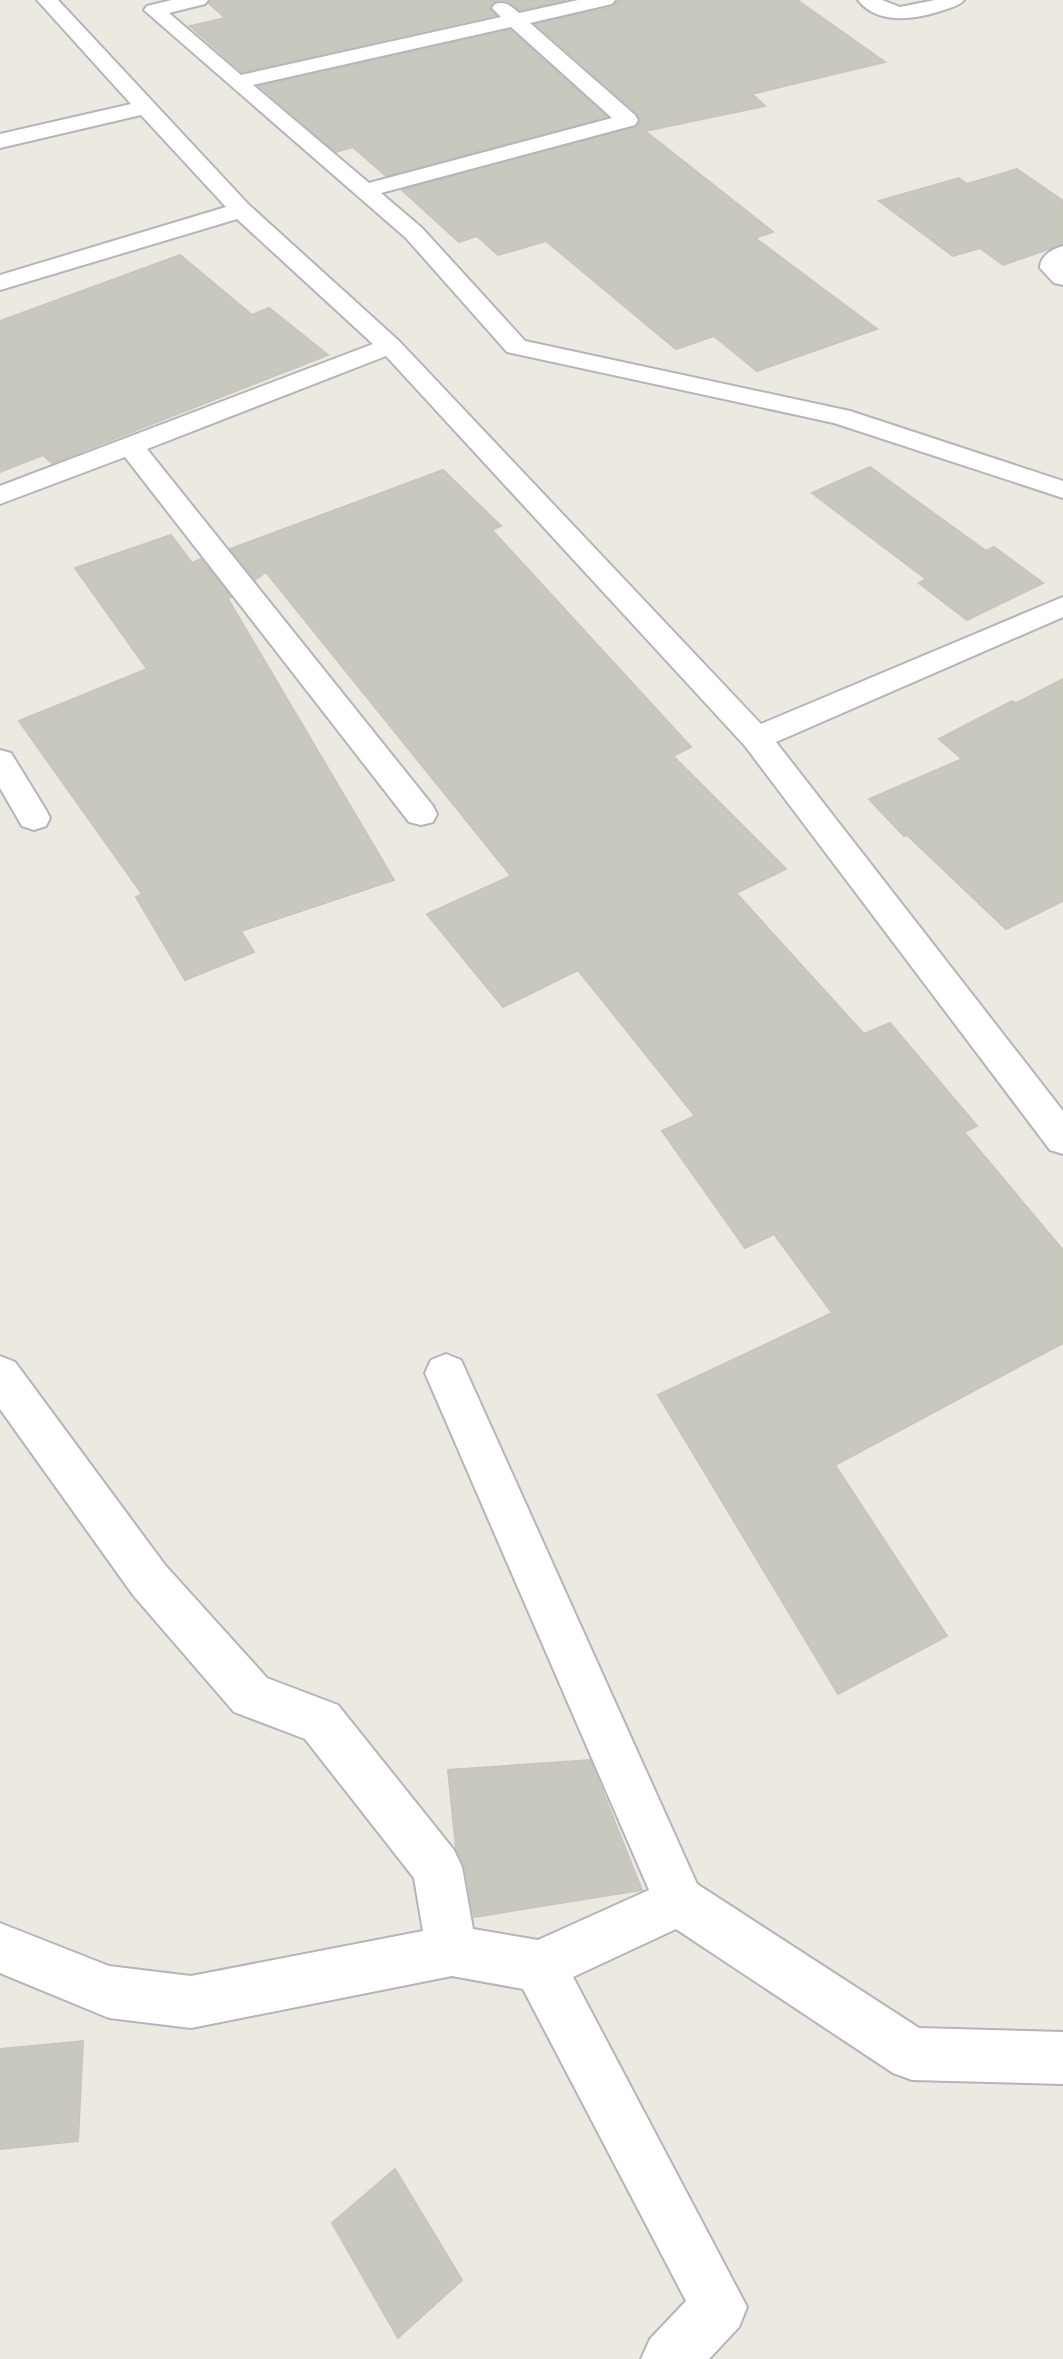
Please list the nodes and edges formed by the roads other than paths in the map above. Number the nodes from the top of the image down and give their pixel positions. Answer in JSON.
{"nodes":[{"id":1,"x":47,"y":0,"type":"edge"},
{"id":2,"x":198,"y":0,"type":"edge"},
{"id":3,"x":492,"y":0,"type":"edge"},
{"id":4,"x":604,"y":0,"type":"edge"},
{"id":5,"x":867,"y":0,"type":"edge"},
{"id":6,"x":954,"y":0,"type":"edge"},
{"id":7,"x":517,"y":19,"type":"junction"},
{"id":8,"x":237,"y":82,"type":"junction"},
{"id":9,"x":146,"y":107,"type":"junction"},
{"id":10,"x":0,"y":141,"type":"edge"},
{"id":11,"x":364,"y":191,"type":"junction"},
{"id":12,"x":241,"y":210,"type":"junction"},
{"id":13,"x":1063,"y":253,"type":"edge"},
{"id":14,"x":1063,"y":278,"type":"edge"},
{"id":15,"x":0,"y":283,"type":"edge"},
{"id":16,"x":390,"y":346,"type":"junction"},
{"id":17,"x":131,"y":447,"type":"junction"},
{"id":18,"x":1063,"y":490,"type":"edge"},
{"id":19,"x":0,"y":496,"type":"edge"},
{"id":20,"x":1063,"y":606,"type":"edge"},
{"id":21,"x":757,"y":738,"type":"junction"},
{"id":22,"x":0,"y":761,"type":"edge"},
{"id":23,"x":421,"y":814,"type":"dead end"},
{"id":24,"x":34,"y":818,"type":"dead end"},
{"id":25,"x":1063,"y":1139,"type":"edge"},
{"id":26,"x":446,"y":1373,"type":"dead end"},
{"id":27,"x":0,"y":1375,"type":"edge"},
{"id":28,"x":679,"y":1902,"type":"junction"},
{"id":29,"x":0,"y":1948,"type":"edge"},
{"id":30,"x":452,"y":1951,"type":"junction"},
{"id":31,"x":539,"y":1966,"type":"junction"},
{"id":32,"x":1063,"y":2057,"type":"edge"},
{"id":33,"x":670,"y":2359,"type":"edge"}],
"edges":[{"from":1,"to":9,"type":"street"},
{"from":2,"to":8,"type":"street"},
{"from":3,"to":7,"type":"street"},
{"from":4,"to":7,"type":"street"},
{"from":5,"to":6,"type":"street"},
{"from":7,"to":8,"type":"street"},
{"from":7,"to":11,"type":"street"},
{"from":8,"to":11,"type":"street"},
{"from":9,"to":10,"type":"street"},
{"from":9,"to":12,"type":"street"},
{"from":11,"to":18,"type":"street"},
{"from":12,"to":15,"type":"street"},
{"from":12,"to":16,"type":"street"},
{"from":13,"to":14,"type":"street"},
{"from":16,"to":17,"type":"street"},
{"from":16,"to":21,"type":"street"},
{"from":17,"to":19,"type":"street"},
{"from":17,"to":23,"type":"street"},
{"from":20,"to":21,"type":"street"},
{"from":21,"to":25,"type":"street"},
{"from":22,"to":24,"type":"street"},
{"from":26,"to":28,"type":"street"},
{"from":27,"to":30,"type":"street"},
{"from":28,"to":31,"type":"street"},
{"from":28,"to":32,"type":"street"},
{"from":29,"to":30,"type":"street"},
{"from":30,"to":31,"type":"street"},
{"from":31,"to":33,"type":"street"}]}
